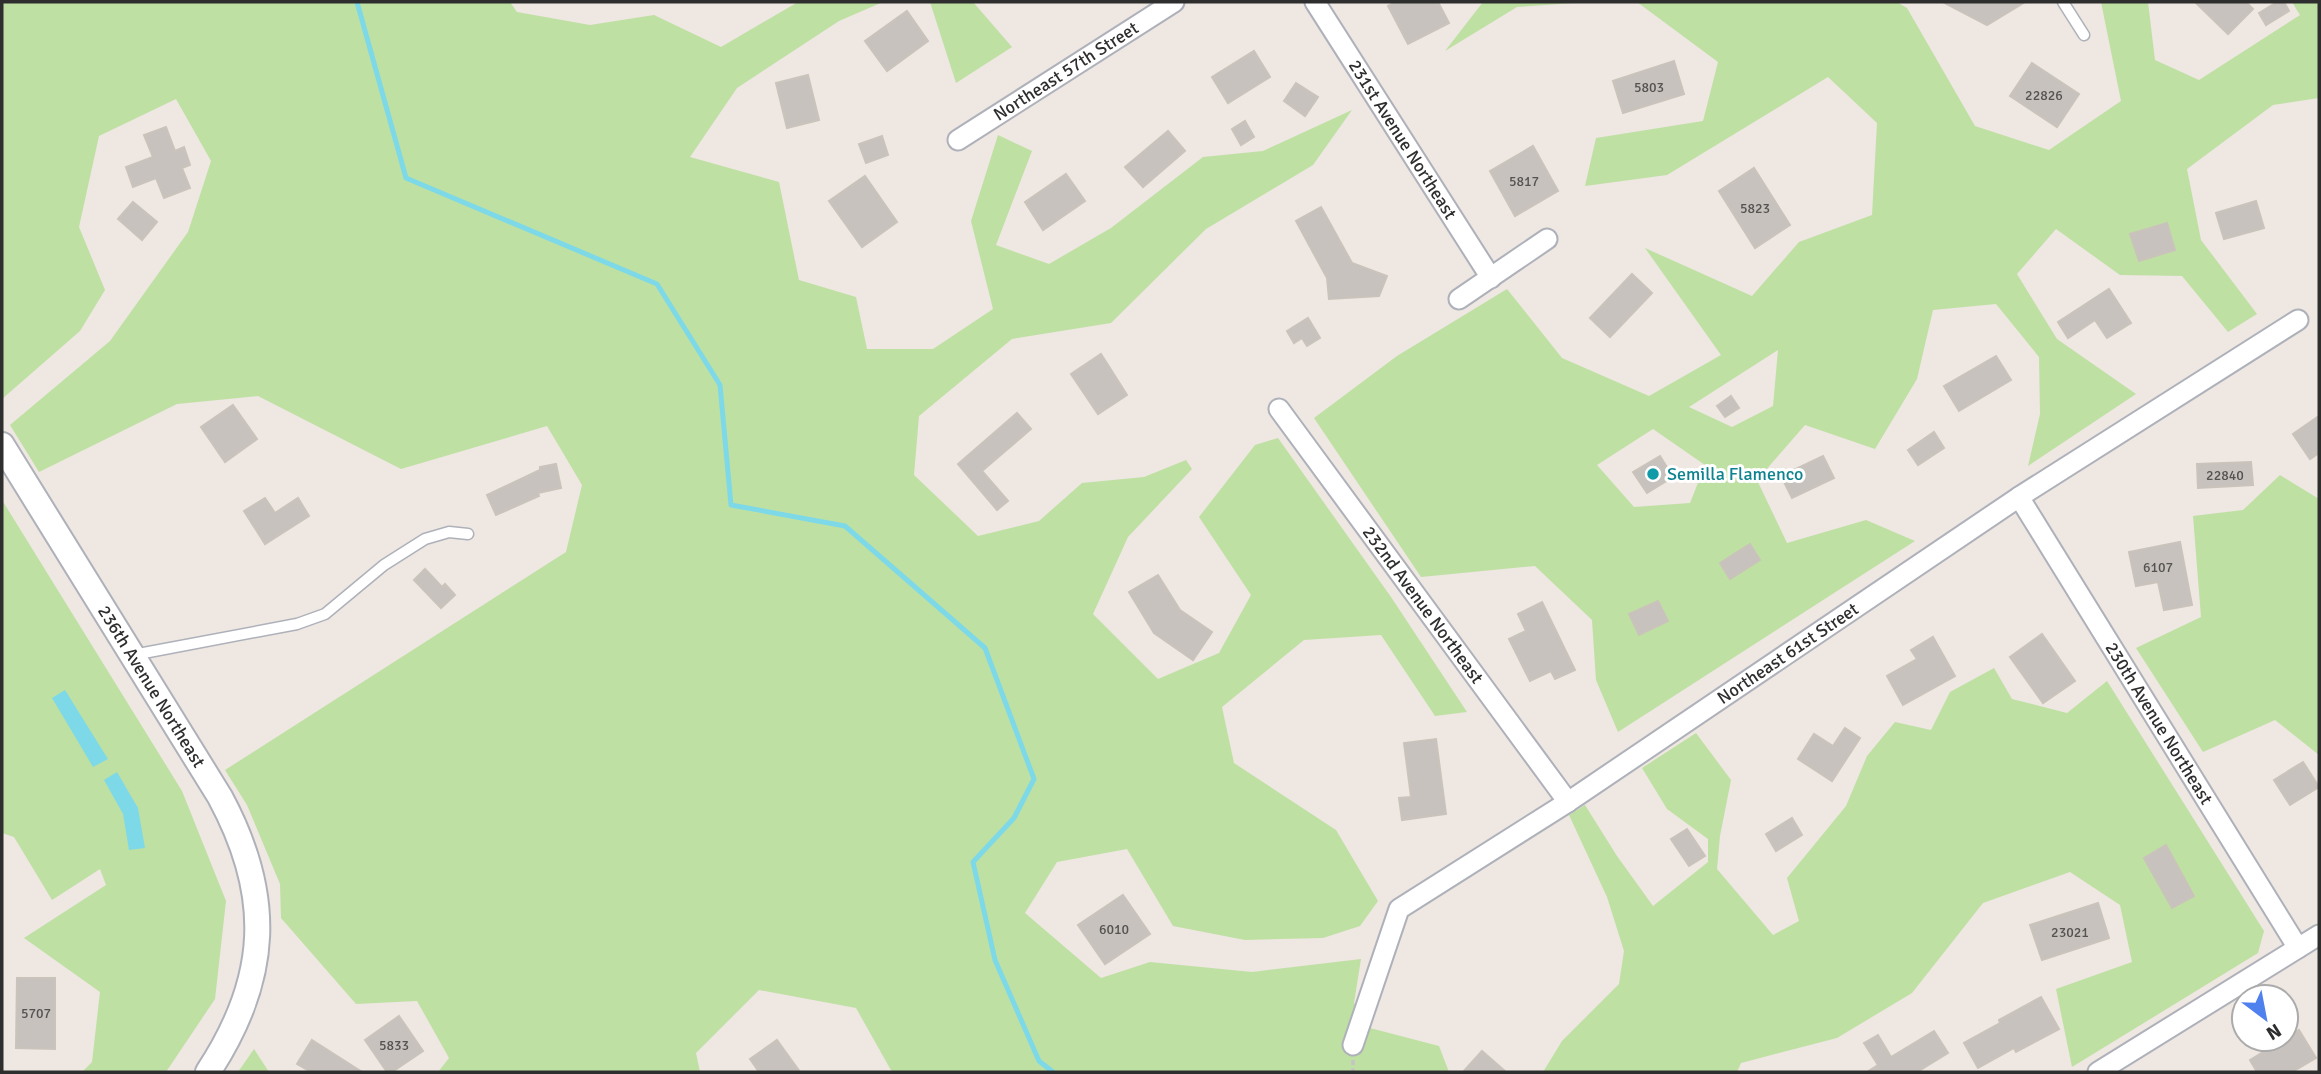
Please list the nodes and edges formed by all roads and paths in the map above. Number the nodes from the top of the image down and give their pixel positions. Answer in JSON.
{"nodes":[{"id":1,"x":1174,"y":2,"type":"edge"},
{"id":2,"x":1315,"y":2,"type":"edge"},
{"id":3,"x":2063,"y":2,"type":"edge"},
{"id":4,"x":2084,"y":35,"type":"dead end"},
{"id":5,"x":958,"y":140,"type":"dead end"},
{"id":6,"x":1547,"y":239,"type":"dead end"},
{"id":7,"x":1490,"y":278,"type":"junction"},
{"id":8,"x":1459,"y":299,"type":"dead end"},
{"id":9,"x":2298,"y":320,"type":"dead end"},
{"id":10,"x":1279,"y":409,"type":"dead end"},
{"id":11,"x":2,"y":445,"type":"edge"},
{"id":12,"x":2019,"y":497,"type":"junction"},
{"id":13,"x":468,"y":534,"type":"dead end"},
{"id":14,"x":132,"y":655,"type":"junction"},
{"id":15,"x":1568,"y":803,"type":"junction"},
{"id":16,"x":2319,"y":935,"type":"edge"},
{"id":17,"x":2298,"y":948,"type":"junction"},
{"id":18,"x":1353,"y":1045,"type":"dead end"},
{"id":19,"x":208,"y":1072,"type":"edge"},
{"id":20,"x":2098,"y":1072,"type":"edge"}],
"edges":[{"from":1,"to":5,"type":"street","name":"Northeast 57th Street"},
{"from":2,"to":7,"type":"street","name":"231st Avenue Northeast"},
{"from":3,"to":4,"type":"lane"},
{"from":6,"to":7,"type":"street"},
{"from":7,"to":8,"type":"street"},
{"from":9,"to":12,"type":"street","name":"Northeast 61st Street"},
{"from":10,"to":15,"type":"street","name":"232nd Avenue Northeast"},
{"from":11,"to":14,"type":"street","name":"236th Avenue Northeast"},
{"from":12,"to":15,"type":"street","name":"Northeast 61st Street"},
{"from":12,"to":17,"type":"street","name":"230th Avenue Northeast"},
{"from":13,"to":14,"type":"lane"},
{"from":14,"to":19,"type":"street","name":"236th Avenue Northeast"},
{"from":15,"to":18,"type":"street","name":"Northeast 61st Street"},
{"from":16,"to":17,"type":"street"},
{"from":17,"to":20,"type":"street"}]}
